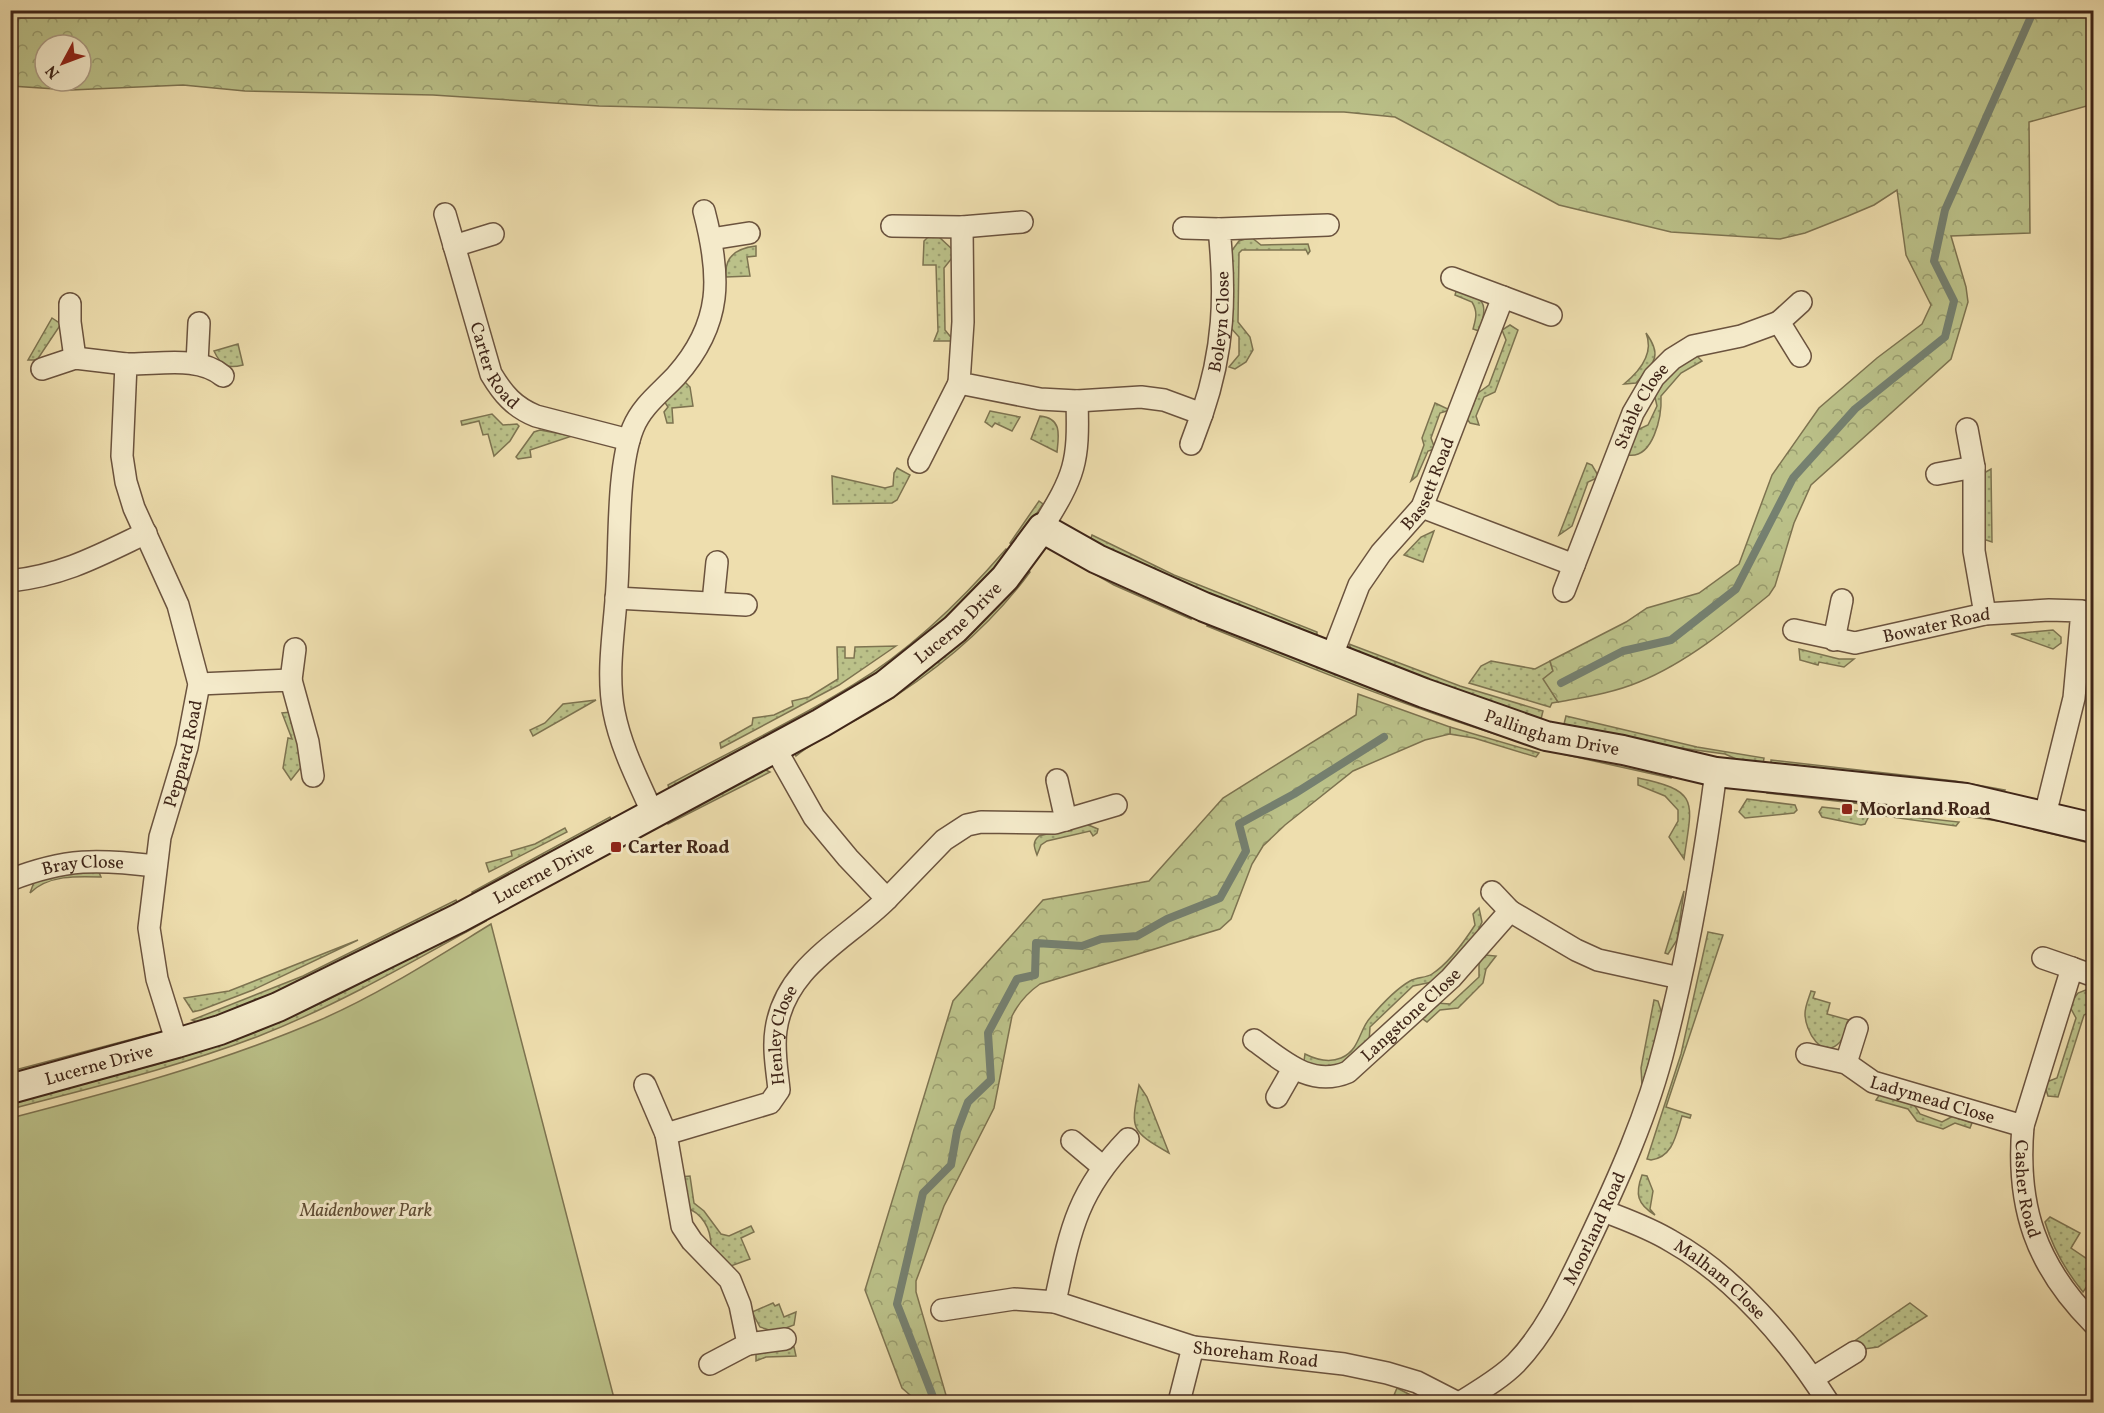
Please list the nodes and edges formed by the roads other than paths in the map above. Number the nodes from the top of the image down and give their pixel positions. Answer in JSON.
{"nodes":[{"id":1,"x":704,"y":211,"type":"dead end"},
{"id":2,"x":445,"y":214,"type":"dead end"},
{"id":3,"x":1022,"y":222,"type":"dead end"},
{"id":4,"x":1328,"y":225,"type":"dead end"},
{"id":5,"x":892,"y":226,"type":"dead end"},
{"id":6,"x":962,"y":227,"type":"junction"},
{"id":7,"x":1185,"y":228,"type":"dead end"},
{"id":8,"x":1219,"y":229,"type":"junction"},
{"id":9,"x":748,"y":233,"type":"dead end"},
{"id":10,"x":493,"y":234,"type":"dead end"},
{"id":11,"x":711,"y":238,"type":"junction"},
{"id":12,"x":454,"y":246,"type":"junction"},
{"id":13,"x":1452,"y":278,"type":"dead end"},
{"id":14,"x":1503,"y":297,"type":"junction"},
{"id":15,"x":1801,"y":302,"type":"dead end"},
{"id":16,"x":70,"y":304,"type":"dead end"},
{"id":17,"x":1551,"y":315,"type":"dead end"},
{"id":18,"x":1779,"y":322,"type":"junction"},
{"id":19,"x":199,"y":323,"type":"dead end"},
{"id":20,"x":1800,"y":356,"type":"dead end"},
{"id":21,"x":75,"y":358,"type":"junction"},
{"id":22,"x":197,"y":363,"type":"junction"},
{"id":23,"x":126,"y":364,"type":"junction"},
{"id":24,"x":42,"y":369,"type":"dead end"},
{"id":25,"x":223,"y":376,"type":"dead end"},
{"id":26,"x":959,"y":383,"type":"junction"},
{"id":27,"x":1077,"y":401,"type":"junction"},
{"id":28,"x":1202,"y":414,"type":"junction"},
{"id":29,"x":1967,"y":429,"type":"dead end"},
{"id":30,"x":629,"y":440,"type":"junction"},
{"id":31,"x":1191,"y":444,"type":"dead end"},
{"id":32,"x":919,"y":462,"type":"dead end"},
{"id":33,"x":1974,"y":467,"type":"junction"},
{"id":34,"x":1937,"y":474,"type":"dead end"},
{"id":35,"x":1422,"y":507,"type":"junction"},
{"id":36,"x":1042,"y":528,"type":"junction"},
{"id":37,"x":146,"y":533,"type":"junction"},
{"id":38,"x":717,"y":562,"type":"dead end"},
{"id":39,"x":1574,"y":566,"type":"junction"},
{"id":40,"x":10,"y":581,"type":"edge"},
{"id":41,"x":1564,"y":591,"type":"dead end"},
{"id":42,"x":616,"y":598,"type":"junction"},
{"id":43,"x":1842,"y":600,"type":"dead end"},
{"id":44,"x":713,"y":602,"type":"junction"},
{"id":45,"x":746,"y":605,"type":"dead end"},
{"id":46,"x":2088,"y":611,"type":"edge"},
{"id":47,"x":1985,"y":614,"type":"junction"},
{"id":48,"x":1794,"y":630,"type":"dead end"},
{"id":49,"x":1834,"y":640,"type":"junction"},
{"id":50,"x":295,"y":649,"type":"dead end"},
{"id":51,"x":1331,"y":658,"type":"junction"},
{"id":52,"x":291,"y":680,"type":"junction"},
{"id":53,"x":199,"y":684,"type":"junction"},
{"id":54,"x":775,"y":748,"type":"junction"},
{"id":55,"x":1716,"y":772,"type":"junction"},
{"id":56,"x":313,"y":776,"type":"dead end"},
{"id":57,"x":1057,"y":780,"type":"dead end"},
{"id":58,"x":1116,"y":805,"type":"dead end"},
{"id":59,"x":653,"y":813,"type":"junction"},
{"id":60,"x":2044,"y":814,"type":"junction"},
{"id":61,"x":1066,"y":820,"type":"junction"},
{"id":62,"x":2094,"y":828,"type":"edge"},
{"id":63,"x":156,"y":866,"type":"junction"},
{"id":64,"x":10,"y":880,"type":"edge"},
{"id":65,"x":1492,"y":892,"type":"dead end"},
{"id":66,"x":887,"y":899,"type":"junction"},
{"id":67,"x":1510,"y":911,"type":"junction"},
{"id":68,"x":2043,"y":958,"type":"dead end"},
{"id":69,"x":2072,"y":968,"type":"junction"},
{"id":70,"x":2094,"y":976,"type":"edge"},
{"id":71,"x":1680,"y":978,"type":"junction"},
{"id":72,"x":1857,"y":1029,"type":"dead end"},
{"id":73,"x":1254,"y":1040,"type":"dead end"},
{"id":74,"x":177,"y":1043,"type":"junction"},
{"id":75,"x":1807,"y":1054,"type":"dead end"},
{"id":76,"x":1846,"y":1063,"type":"junction"},
{"id":77,"x":1293,"y":1069,"type":"junction"},
{"id":78,"x":645,"y":1085,"type":"dead end"},
{"id":79,"x":10,"y":1089,"type":"edge"},
{"id":80,"x":1277,"y":1097,"type":"dead end"},
{"id":81,"x":2023,"y":1126,"type":"junction"},
{"id":82,"x":666,"y":1134,"type":"junction"},
{"id":83,"x":1128,"y":1139,"type":"dead end"},
{"id":84,"x":1072,"y":1141,"type":"dead end"},
{"id":85,"x":1103,"y":1167,"type":"junction"},
{"id":86,"x":1604,"y":1211,"type":"junction"},
{"id":87,"x":1056,"y":1302,"type":"junction"},
{"id":88,"x":942,"y":1310,"type":"dead end"},
{"id":89,"x":2094,"y":1324,"type":"edge"},
{"id":90,"x":785,"y":1339,"type":"dead end"},
{"id":91,"x":748,"y":1344,"type":"junction"},
{"id":92,"x":1193,"y":1347,"type":"junction"},
{"id":93,"x":1855,"y":1352,"type":"dead end"},
{"id":94,"x":710,"y":1364,"type":"dead end"},
{"id":95,"x":1813,"y":1378,"type":"junction"},
{"id":96,"x":1179,"y":1402,"type":"edge"},
{"id":97,"x":1456,"y":1402,"type":"edge"},
{"id":98,"x":1461,"y":1402,"type":"edge"},
{"id":99,"x":1828,"y":1402,"type":"edge"}],
"edges":[{"from":1,"to":11,"type":"street"},
{"from":2,"to":12,"type":"street","name":"Carter Road"},
{"from":3,"to":6,"type":"street"},
{"from":4,"to":8,"type":"street"},
{"from":5,"to":6,"type":"street"},
{"from":6,"to":26,"type":"street"},
{"from":7,"to":8,"type":"street"},
{"from":8,"to":28,"type":"street","name":"Boleyn Close"},
{"from":9,"to":11,"type":"street"},
{"from":10,"to":12,"type":"street"},
{"from":11,"to":30,"type":"street"},
{"from":12,"to":30,"type":"street","name":"Carter Road"},
{"from":13,"to":14,"type":"street"},
{"from":14,"to":17,"type":"street"},
{"from":14,"to":35,"type":"street","name":"Bassett Road"},
{"from":15,"to":18,"type":"street","name":"Stable Close"},
{"from":16,"to":21,"type":"street"},
{"from":18,"to":20,"type":"street"},
{"from":18,"to":39,"type":"street","name":"Stable Close"},
{"from":19,"to":22,"type":"street"},
{"from":21,"to":23,"type":"street"},
{"from":21,"to":24,"type":"street"},
{"from":22,"to":23,"type":"street"},
{"from":22,"to":25,"type":"street"},
{"from":23,"to":37,"type":"street","name":"Peppard Road"},
{"from":26,"to":27,"type":"street"},
{"from":26,"to":32,"type":"street"},
{"from":27,"to":28,"type":"street"},
{"from":27,"to":36,"type":"street"},
{"from":28,"to":31,"type":"street","name":"Boleyn Close"},
{"from":29,"to":33,"type":"street"},
{"from":30,"to":42,"type":"street"},
{"from":33,"to":34,"type":"street"},
{"from":33,"to":47,"type":"street"},
{"from":35,"to":39,"type":"street"},
{"from":35,"to":51,"type":"street","name":"Bassett Road"},
{"from":36,"to":51,"type":"street","name":"Pallingham Drive"},
{"from":36,"to":54,"type":"street","name":"Lucerne Drive"},
{"from":37,"to":40,"type":"street"},
{"from":37,"to":53,"type":"street","name":"Peppard Road"},
{"from":38,"to":44,"type":"street"},
{"from":39,"to":41,"type":"street","name":"Stable Close"},
{"from":42,"to":44,"type":"street"},
{"from":42,"to":59,"type":"street"},
{"from":43,"to":49,"type":"street"},
{"from":44,"to":45,"type":"street"},
{"from":46,"to":47,"type":"street","name":"Bowater Road"},
{"from":46,"to":60,"type":"street","name":"Bowater Road"},
{"from":47,"to":49,"type":"street","name":"Bowater Road"},
{"from":48,"to":49,"type":"street","name":"Bowater Road"},
{"from":50,"to":52,"type":"street"},
{"from":51,"to":55,"type":"street","name":"Pallingham Drive"},
{"from":52,"to":53,"type":"street"},
{"from":52,"to":56,"type":"street"},
{"from":53,"to":63,"type":"street","name":"Peppard Road"},
{"from":54,"to":59,"type":"street","name":"Lucerne Drive"},
{"from":54,"to":66,"type":"street"},
{"from":55,"to":60,"type":"street","name":"Pallingham Drive"},
{"from":55,"to":71,"type":"street","name":"Moorland Road"},
{"from":57,"to":61,"type":"street"},
{"from":58,"to":61,"type":"street","name":"Henley Close"},
{"from":59,"to":74,"type":"street","name":"Lucerne Drive"},
{"from":60,"to":62,"type":"street","name":"Pallingham Drive"},
{"from":61,"to":66,"type":"street","name":"Henley Close"},
{"from":63,"to":64,"type":"street","name":"Bray Close"},
{"from":63,"to":74,"type":"street","name":"Peppard Road"},
{"from":65,"to":67,"type":"street"},
{"from":66,"to":82,"type":"street","name":"Henley Close"},
{"from":67,"to":71,"type":"street"},
{"from":67,"to":77,"type":"street","name":"Langstone Close"},
{"from":68,"to":69,"type":"street"},
{"from":69,"to":70,"type":"street"},
{"from":69,"to":81,"type":"street","name":"Casher Road"},
{"from":71,"to":86,"type":"street","name":"Moorland Road"},
{"from":72,"to":76,"type":"street"},
{"from":73,"to":77,"type":"street","name":"Langstone Close"},
{"from":74,"to":79,"type":"street","name":"Lucerne Drive"},
{"from":75,"to":76,"type":"street","name":"Ladymead Close"},
{"from":76,"to":81,"type":"street","name":"Ladymead Close"},
{"from":77,"to":80,"type":"street"},
{"from":78,"to":82,"type":"street"},
{"from":81,"to":89,"type":"street","name":"Casher Road"},
{"from":82,"to":91,"type":"street"},
{"from":83,"to":85,"type":"street"},
{"from":84,"to":85,"type":"street"},
{"from":85,"to":87,"type":"street"},
{"from":86,"to":95,"type":"street","name":"Malham Close"},
{"from":86,"to":98,"type":"street","name":"Moorland Road"},
{"from":87,"to":88,"type":"street","name":"Shoreham Road"},
{"from":87,"to":92,"type":"street","name":"Shoreham Road"},
{"from":90,"to":91,"type":"street"},
{"from":91,"to":94,"type":"street"},
{"from":92,"to":96,"type":"street"},
{"from":92,"to":97,"type":"street","name":"Shoreham Road"},
{"from":93,"to":95,"type":"street"},
{"from":95,"to":99,"type":"street","name":"Malham Close"}]}
